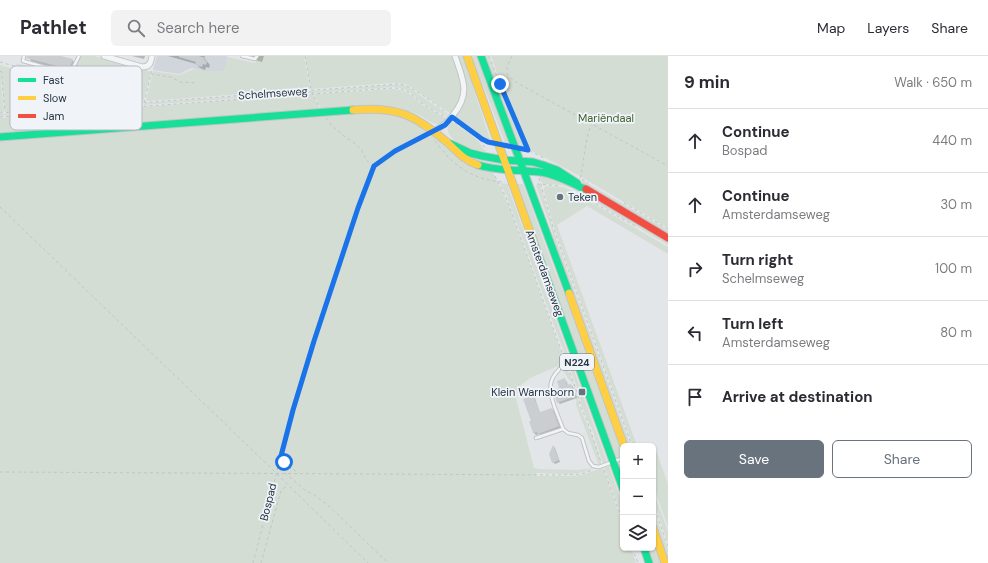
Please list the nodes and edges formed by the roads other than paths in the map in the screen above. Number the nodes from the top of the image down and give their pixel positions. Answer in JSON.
{"nodes":[{"id":1,"x":24,"y":56,"type":"edge"},
{"id":2,"x":79,"y":56,"type":"edge"},
{"id":3,"x":104,"y":56,"type":"edge"},
{"id":4,"x":152,"y":56,"type":"edge"},
{"id":5,"x":242,"y":56,"type":"edge"},
{"id":6,"x":257,"y":56,"type":"edge"},
{"id":7,"x":455,"y":56,"type":"edge"},
{"id":8,"x":467,"y":56,"type":"edge"},
{"id":9,"x":481,"y":56,"type":"edge"},
{"id":10,"x":41,"y":66,"type":"edge"},
{"id":11,"x":74,"y":66,"type":"edge"},
{"id":12,"x":139,"y":66,"type":"edge"},
{"id":13,"x":142,"y":67,"type":"edge"},
{"id":14,"x":142,"y":126,"type":"edge"},
{"id":15,"x":90,"y":130,"type":"edge"},
{"id":16,"x":434,"y":131,"type":"junction"},
{"id":17,"x":0,"y":137,"type":"edge"},
{"id":18,"x":449,"y":143,"type":"junction"},
{"id":19,"x":504,"y":160,"type":"junction"},
{"id":20,"x":521,"y":162,"type":"junction"},
{"id":21,"x":508,"y":171,"type":"junction"},
{"id":22,"x":524,"y":172,"type":"junction"},
{"id":23,"x":589,"y":191,"type":"junction"},
{"id":24,"x":668,"y":238,"type":"edge"},
{"id":25,"x":566,"y":363,"type":"road end"},
{"id":26,"x":563,"y":429,"type":"junction"},
{"id":27,"x":536,"y":438,"type":"dead end"},
{"id":28,"x":623,"y":443,"type":"edge"},
{"id":29,"x":620,"y":459,"type":"edge"},
{"id":30,"x":613,"y":462,"type":"junction"},
{"id":31,"x":620,"y":481,"type":"edge"},
{"id":32,"x":656,"y":536,"type":"edge"},
{"id":33,"x":645,"y":551,"type":"edge"},
{"id":34,"x":650,"y":563,"type":"edge"},
{"id":35,"x":666,"y":563,"type":"edge"}],
"edges":[{"from":1,"to":10,"type":"lane"},
{"from":2,"to":11,"type":"lane"},
{"from":3,"to":12,"type":"street"},
{"from":4,"to":13,"type":"street"},
{"from":5,"to":6,"type":"lane"},
{"from":7,"to":16,"type":"street"},
{"from":8,"to":19,"type":"main road","name":"Amsterdamseweg"},
{"from":9,"to":20,"type":"main road","name":"Amsterdamseweg"},
{"from":14,"to":16,"type":"main road","name":"Schelmseweg"},
{"from":15,"to":17,"type":"main road","name":"Schelmseweg"},
{"from":16,"to":18,"type":"main road","name":"Schelmseweg"},
{"from":18,"to":19,"type":"main road","name":"Schelmseweg"},
{"from":18,"to":21,"type":"main road","name":"Schelmseweg"},
{"from":19,"to":20,"type":"main road","name":"Schelmseweg"},
{"from":19,"to":21,"type":"main road","name":"Amsterdamseweg"},
{"from":20,"to":22,"type":"main road","name":"Amsterdamseweg"},
{"from":20,"to":23,"type":"main road","name":"Schelmseweg"},
{"from":21,"to":22,"type":"main road","name":"Schelmseweg"},
{"from":21,"to":30,"type":"main road","name":"Amsterdamseweg","number":"N224"},
{"from":22,"to":23,"type":"main road","name":"Schelmseweg"},
{"from":22,"to":28,"type":"main road","name":"Amsterdamseweg","number":"N224"},
{"from":23,"to":24,"type":"main road","name":"Schelmseweg"},
{"from":25,"to":26,"type":"lane"},
{"from":26,"to":27,"type":"lane"},
{"from":26,"to":30,"type":"lane"},
{"from":29,"to":30,"type":"lane"},
{"from":30,"to":31,"type":"main road","name":"Amsterdamseweg","number":"N224"},
{"from":32,"to":35,"type":"main road"},
{"from":33,"to":34,"type":"main road"}]}
